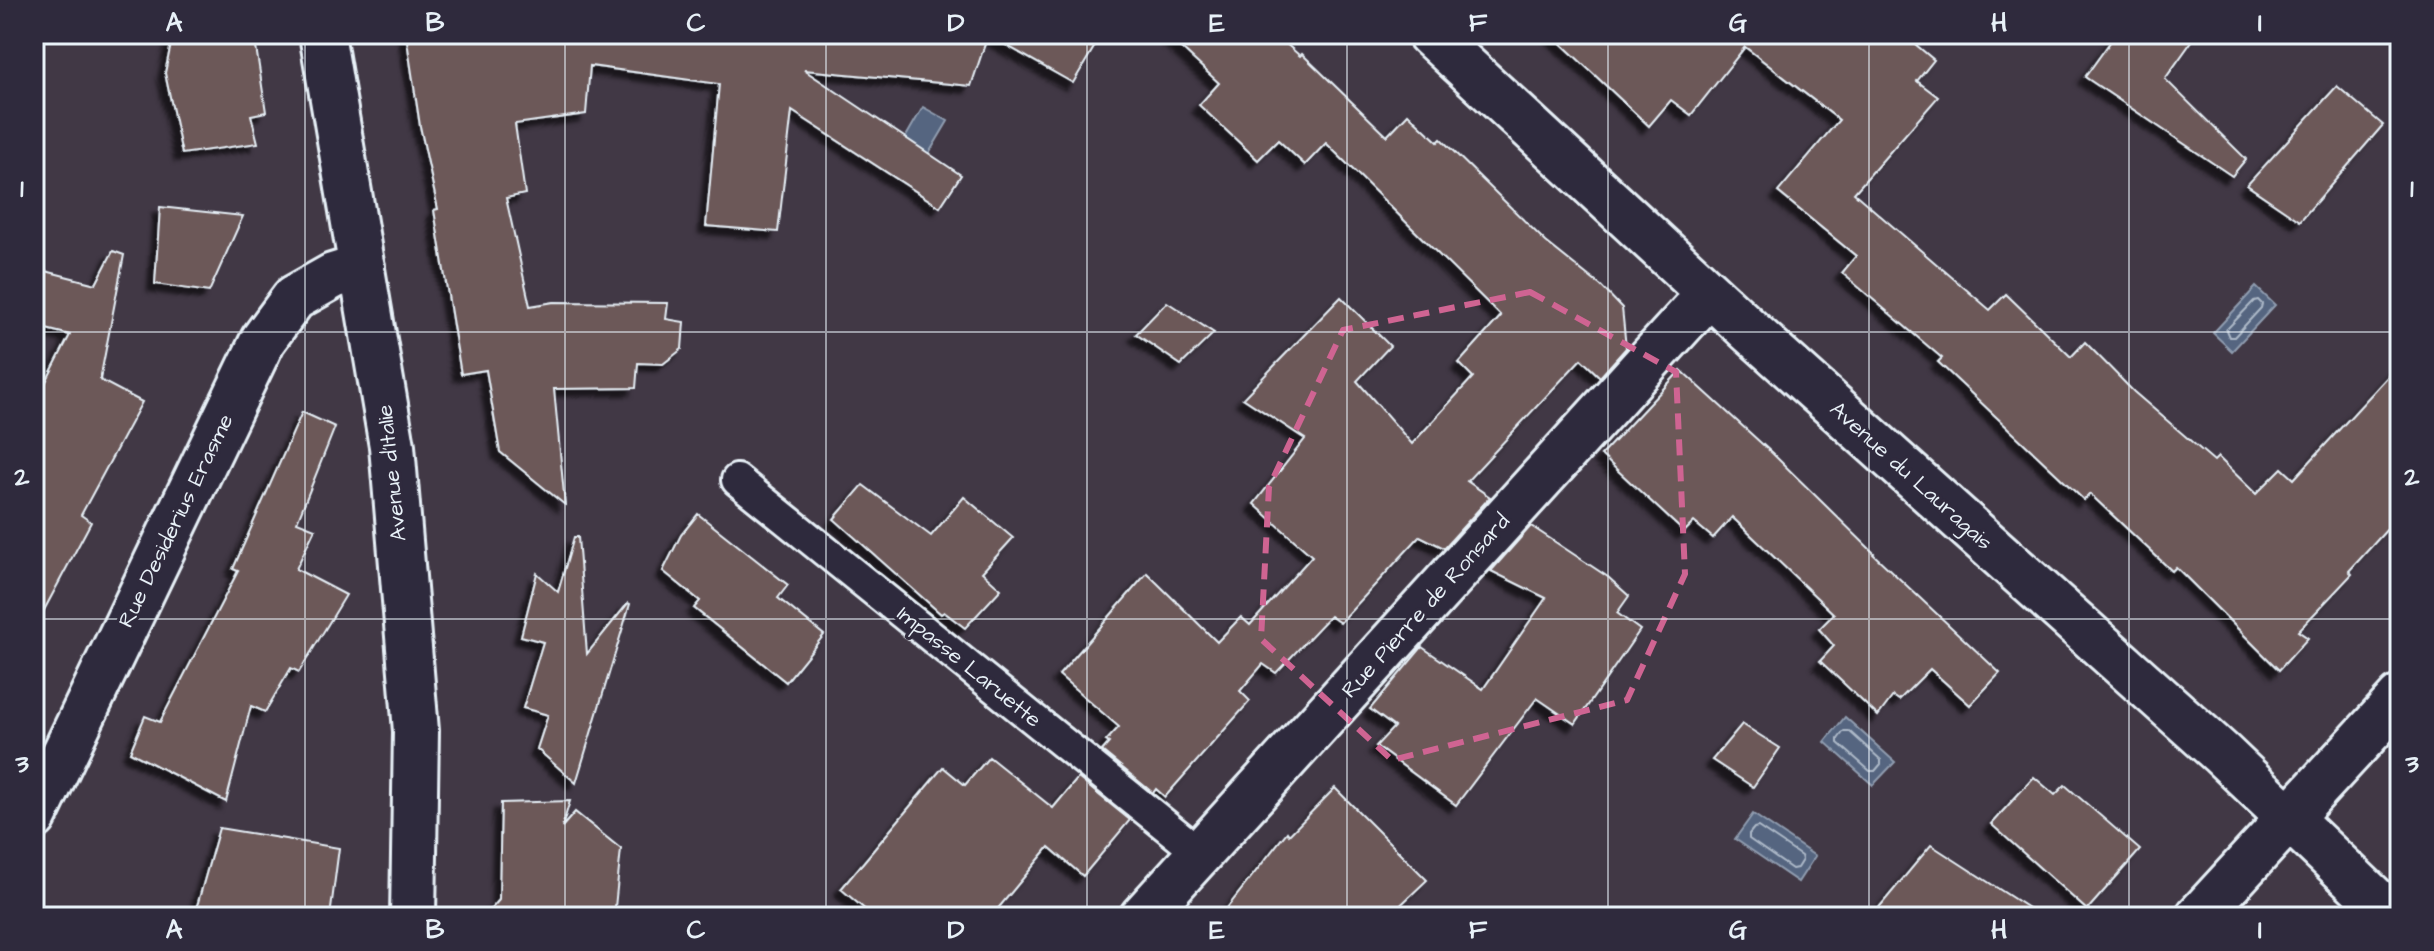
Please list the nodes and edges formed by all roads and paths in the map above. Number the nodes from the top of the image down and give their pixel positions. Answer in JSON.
{"nodes":[{"id":1,"x":322,"y":34,"type":"edge"},
{"id":2,"x":1430,"y":34,"type":"edge"},
{"id":3,"x":362,"y":267,"type":"junction"},
{"id":4,"x":1709,"y":294,"type":"junction"},
{"id":5,"x":737,"y":480,"type":"dead end"},
{"id":6,"x":2400,"y":698,"type":"edge"},
{"id":7,"x":34,"y":817,"type":"edge"},
{"id":8,"x":2288,"y":817,"type":"junction"},
{"id":9,"x":1201,"y":854,"type":"junction"},
{"id":10,"x":413,"y":917,"type":"edge"},
{"id":11,"x":1142,"y":917,"type":"edge"},
{"id":12,"x":2198,"y":917,"type":"edge"},
{"id":13,"x":2393,"y":917,"type":"edge"}],
"edges":[{"from":1,"to":3,"type":"street","name":"Avenue d'Italie"},
{"from":2,"to":4,"type":"street","name":"Avenue du Lauragais"},
{"from":3,"to":7,"type":"street","name":"Rue Desiderius Erasme"},
{"from":3,"to":10,"type":"street","name":"Avenue d'Italie"},
{"from":4,"to":8,"type":"street","name":"Avenue du Lauragais"},
{"from":4,"to":9,"type":"street","name":"Rue Pierre de Ronsard"},
{"from":5,"to":9,"type":"lane","name":"Impasse Laruette"},
{"from":6,"to":8,"type":"street"},
{"from":8,"to":12,"type":"street"},
{"from":8,"to":13,"type":"street","name":"Avenue du Lauragais"},
{"from":9,"to":11,"type":"street","name":"Rue Pierre de Ronsard"}]}
